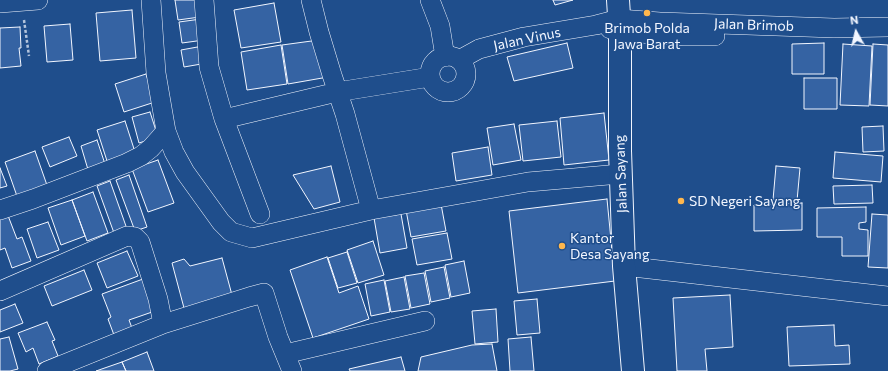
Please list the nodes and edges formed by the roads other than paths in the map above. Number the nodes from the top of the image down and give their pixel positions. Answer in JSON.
{"nodes":[{"id":1,"x":151,"y":0,"type":"edge"},
{"id":2,"x":204,"y":0,"type":"edge"},
{"id":3,"x":311,"y":0,"type":"edge"},
{"id":4,"x":430,"y":0,"type":"edge"},
{"id":5,"x":30,"y":1,"type":"edge"},
{"id":6,"x":0,"y":4,"type":"edge"},
{"id":7,"x":619,"y":17,"type":"edge"},
{"id":8,"x":888,"y":27,"type":"edge"},
{"id":9,"x":888,"y":37,"type":"edge"},
{"id":10,"x":452,"y":58,"type":"junction"},
{"id":11,"x":430,"y":77,"type":"junction"},
{"id":12,"x":337,"y":92,"type":"junction"},
{"id":13,"x":224,"y":119,"type":"junction"},
{"id":14,"x":166,"y":131,"type":"junction"},
{"id":15,"x":620,"y":174,"type":"junction"},
{"id":16,"x":0,"y":210,"type":"edge"},
{"id":17,"x":371,"y":210,"type":"junction"},
{"id":18,"x":260,"y":214,"type":"dead end"},
{"id":19,"x":624,"y":266,"type":"junction"},
{"id":20,"x":0,"y":291,"type":"edge"},
{"id":21,"x":888,"y":296,"type":"edge"},
{"id":22,"x":425,"y":321,"type":"dead end"},
{"id":23,"x":163,"y":324,"type":"junction"},
{"id":24,"x":289,"y":363,"type":"edge"},
{"id":25,"x":47,"y":371,"type":"edge"},
{"id":26,"x":633,"y":371,"type":"edge"}],
"edges":[{"from":1,"to":14,"type":"street"},
{"from":2,"to":13,"type":"street"},
{"from":3,"to":12,"type":"street"},
{"from":4,"to":10,"type":"street"},
{"from":5,"to":6,"type":"street"},
{"from":7,"to":8,"type":"street","name":"Jalan Brimob"},
{"from":7,"to":9,"type":"street","name":"Jalan Brimob"},
{"from":7,"to":10,"type":"street","name":"Jalan Vinus"},
{"from":7,"to":15,"type":"main road","name":"Jalan Sayang"},
{"from":10,"to":11,"type":"street"},
{"from":10,"to":11,"type":"street"},
{"from":11,"to":12,"type":"street"},
{"from":12,"to":13,"type":"street"},
{"from":12,"to":17,"type":"street"},
{"from":13,"to":18,"type":"street"},
{"from":14,"to":16,"type":"street"},
{"from":14,"to":17,"type":"street"},
{"from":15,"to":17,"type":"street"},
{"from":15,"to":19,"type":"main road","name":"Jalan Sayang"},
{"from":19,"to":21,"type":"street"},
{"from":19,"to":26,"type":"main road","name":"Jalan Sayang"},
{"from":20,"to":23,"type":"street"},
{"from":22,"to":24,"type":"street"},
{"from":23,"to":24,"type":"street"},
{"from":23,"to":25,"type":"street"}]}
